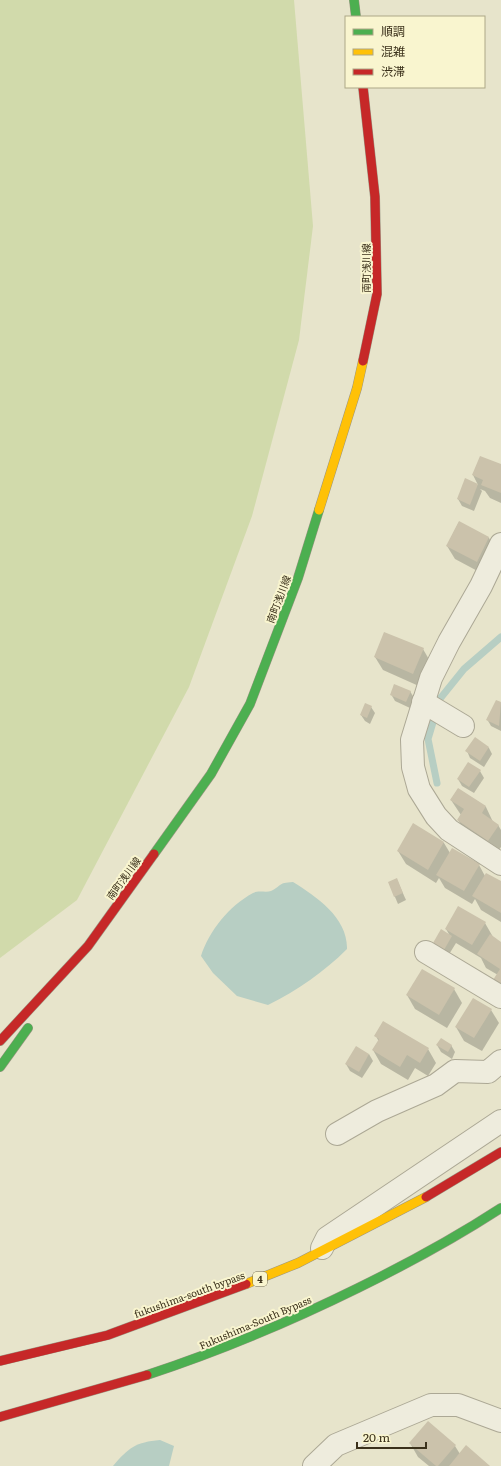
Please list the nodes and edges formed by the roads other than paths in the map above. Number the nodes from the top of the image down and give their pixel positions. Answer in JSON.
{"nodes":[{"id":1,"x":354,"y":0,"type":"edge"},
{"id":2,"x":356,"y":16,"type":"edge"},
{"id":3,"x":363,"y":88,"type":"edge"},
{"id":4,"x":501,"y":544,"type":"edge"},
{"id":5,"x":423,"y":702,"type":"junction"},
{"id":6,"x":463,"y":726,"type":"dead end"},
{"id":7,"x":501,"y":864,"type":"edge"},
{"id":8,"x":88,"y":946,"type":"junction"},
{"id":9,"x":426,"y":952,"type":"dead end"},
{"id":10,"x":501,"y":997,"type":"edge"},
{"id":11,"x":42,"y":1010,"type":"dead end"},
{"id":12,"x":32,"y":1022,"type":"dead end"},
{"id":13,"x":0,"y":1041,"type":"edge"},
{"id":14,"x":501,"y":1061,"type":"edge"},
{"id":15,"x":0,"y":1067,"type":"edge"},
{"id":16,"x":501,"y":1121,"type":"edge"},
{"id":17,"x":337,"y":1134,"type":"dead end"},
{"id":18,"x":501,"y":1152,"type":"edge"},
{"id":19,"x":501,"y":1208,"type":"edge"},
{"id":20,"x":319,"y":1253,"type":"junction"},
{"id":21,"x":0,"y":1361,"type":"edge"},
{"id":22,"x":0,"y":1417,"type":"edge"},
{"id":23,"x":501,"y":1421,"type":"edge"},
{"id":24,"x":314,"y":1466,"type":"edge"}],
"edges":[{"from":1,"to":2,"type":"main road"},
{"from":3,"to":8,"type":"main road","name":"南町浅川線"},
{"from":4,"to":5,"type":"street"},
{"from":5,"to":6,"type":"street"},
{"from":5,"to":7,"type":"street"},
{"from":8,"to":11,"type":"main road"},
{"from":8,"to":13,"type":"main road","name":"南町浅川線"},
{"from":9,"to":10,"type":"street"},
{"from":12,"to":15,"type":"main road"},
{"from":14,"to":17,"type":"street"},
{"from":16,"to":20,"type":"street"},
{"from":18,"to":20,"type":"main road","name":"fukushima-south bypass","number":"4"},
{"from":19,"to":22,"type":"main road","name":"Fukushima-South Bypass"},
{"from":20,"to":21,"type":"main road","name":"fukushima-south bypass","number":"4"},
{"from":23,"to":24,"type":"street"}]}
